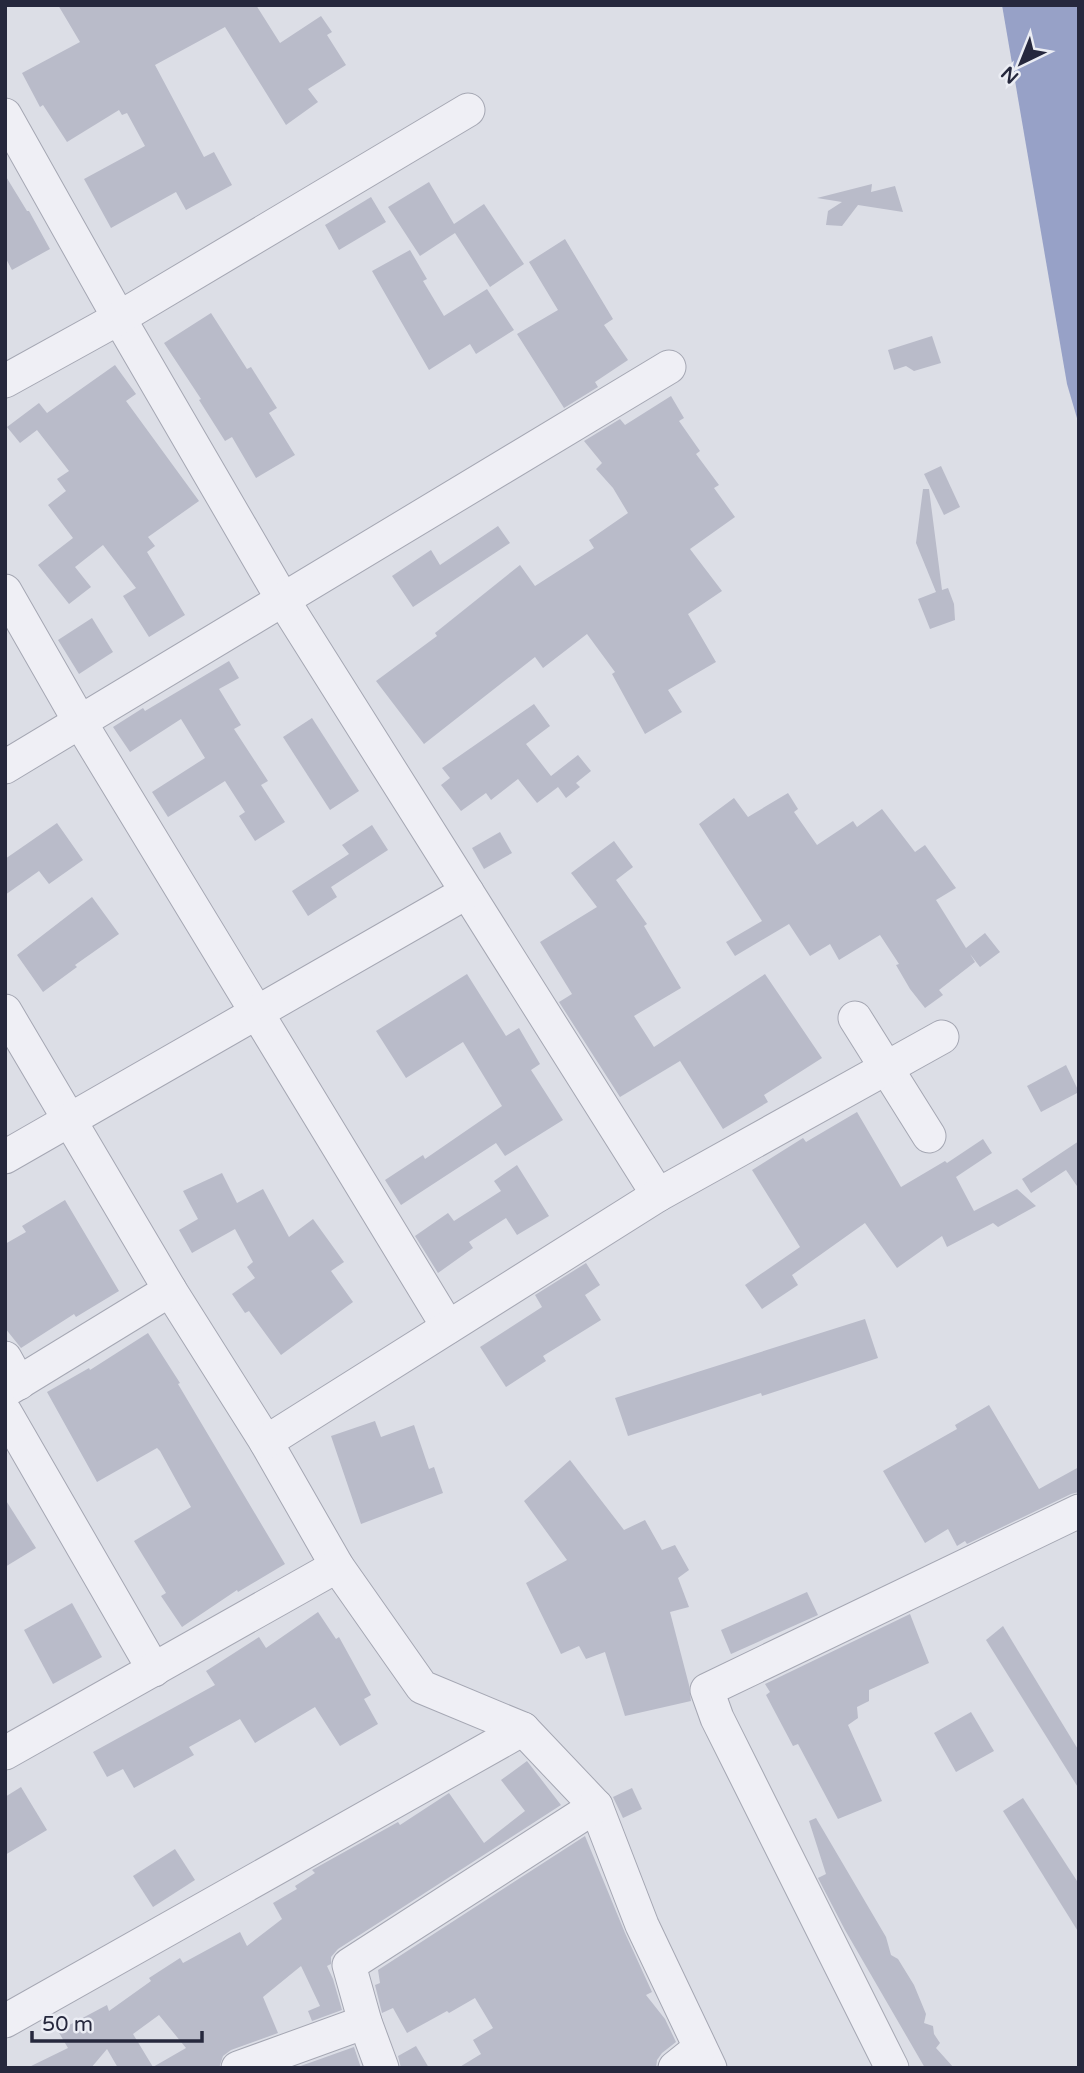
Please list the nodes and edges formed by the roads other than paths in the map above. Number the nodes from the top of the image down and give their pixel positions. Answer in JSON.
{"nodes":[{"id":1,"x":468,"y":110,"type":"dead end"},
{"id":2,"x":5,"y":115,"type":"edge"},
{"id":3,"x":119,"y":318,"type":"junction"},
{"id":4,"x":669,"y":367,"type":"dead end"},
{"id":5,"x":5,"y":381,"type":"edge"},
{"id":6,"x":5,"y":591,"type":"edge"},
{"id":7,"x":283,"y":600,"type":"junction"},
{"id":8,"x":80,"y":722,"type":"junction"},
{"id":9,"x":5,"y":767,"type":"edge"},
{"id":10,"x":467,"y":892,"type":"junction"},
{"id":11,"x":5,"y":1011,"type":"edge"},
{"id":12,"x":255,"y":1012,"type":"junction"},
{"id":13,"x":855,"y":1018,"type":"dead end"},
{"id":14,"x":942,"y":1037,"type":"dead end"},
{"id":15,"x":887,"y":1069,"type":"junction"},
{"id":16,"x":69,"y":1119,"type":"junction"},
{"id":17,"x":929,"y":1136,"type":"dead end"},
{"id":18,"x":5,"y":1157,"type":"edge"},
{"id":19,"x":658,"y":1195,"type":"junction"},
{"id":20,"x":170,"y":1290,"type":"junction"},
{"id":21,"x":448,"y":1327,"type":"junction"},
{"id":22,"x":9,"y":1386,"type":"edge"},
{"id":23,"x":266,"y":1443,"type":"junction"},
{"id":24,"x":1079,"y":1511,"type":"edge"},
{"id":25,"x":337,"y":1566,"type":"junction"},
{"id":26,"x":154,"y":1670,"type":"junction"},
{"id":27,"x":523,"y":1729,"type":"junction"},
{"id":28,"x":5,"y":1753,"type":"edge"},
{"id":29,"x":596,"y":1805,"type":"junction"},
{"id":30,"x":5,"y":2021,"type":"edge"},
{"id":31,"x":365,"y":2022,"type":"junction"},
{"id":32,"x":695,"y":2061,"type":"edge"},
{"id":33,"x":238,"y":2068,"type":"edge"},
{"id":34,"x":382,"y":2068,"type":"edge"},
{"id":35,"x":892,"y":2068,"type":"edge"}],
"edges":[{"from":1,"to":3,"type":"street"},
{"from":2,"to":3,"type":"street"},
{"from":3,"to":5,"type":"street"},
{"from":3,"to":7,"type":"street"},
{"from":4,"to":7,"type":"street"},
{"from":6,"to":8,"type":"street"},
{"from":7,"to":8,"type":"street"},
{"from":7,"to":10,"type":"street"},
{"from":8,"to":9,"type":"street"},
{"from":8,"to":12,"type":"street"},
{"from":10,"to":12,"type":"street"},
{"from":10,"to":19,"type":"street"},
{"from":11,"to":16,"type":"street"},
{"from":12,"to":16,"type":"street"},
{"from":12,"to":21,"type":"street"},
{"from":13,"to":15,"type":"street"},
{"from":14,"to":15,"type":"street"},
{"from":15,"to":17,"type":"street"},
{"from":15,"to":19,"type":"street"},
{"from":16,"to":18,"type":"street"},
{"from":16,"to":20,"type":"street"},
{"from":19,"to":21,"type":"street"},
{"from":20,"to":22,"type":"street"},
{"from":20,"to":23,"type":"street"},
{"from":21,"to":23,"type":"street"},
{"from":22,"to":26,"type":"street"},
{"from":23,"to":25,"type":"street"},
{"from":24,"to":35,"type":"street"},
{"from":25,"to":26,"type":"street"},
{"from":25,"to":27,"type":"street"},
{"from":26,"to":28,"type":"street"},
{"from":27,"to":29,"type":"street"},
{"from":27,"to":30,"type":"street"},
{"from":29,"to":31,"type":"street"},
{"from":29,"to":32,"type":"street"},
{"from":31,"to":33,"type":"street"},
{"from":31,"to":34,"type":"street"}]}
